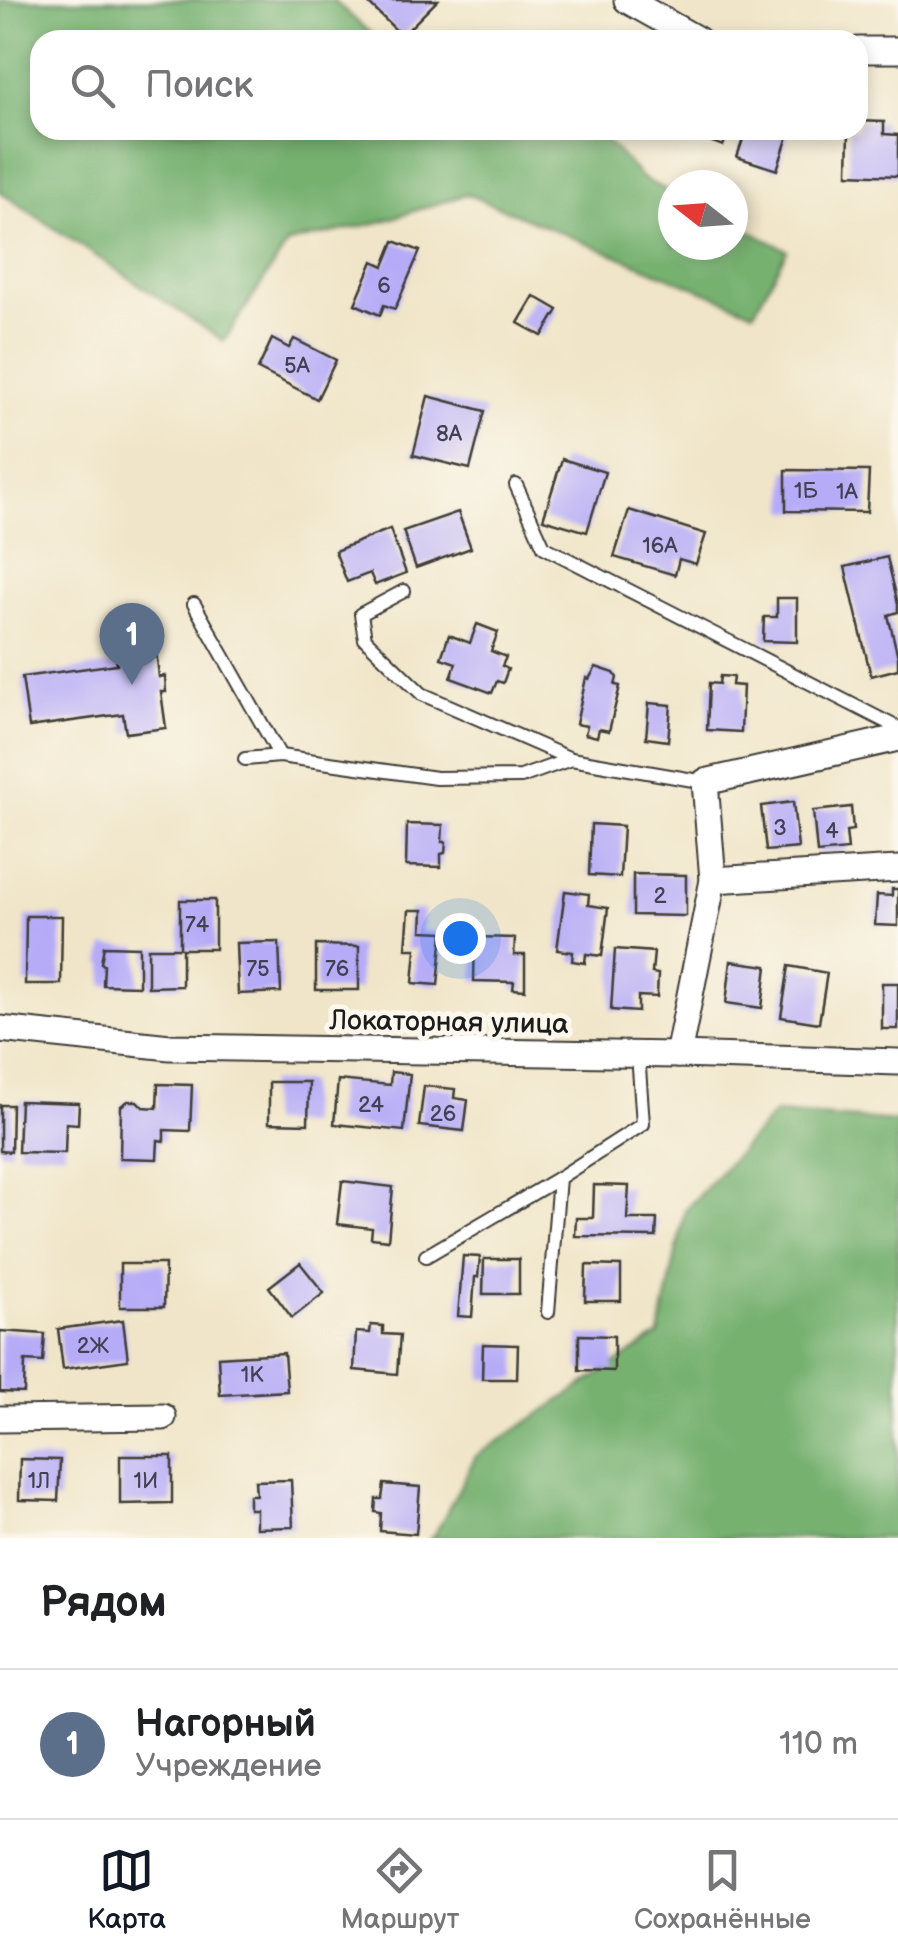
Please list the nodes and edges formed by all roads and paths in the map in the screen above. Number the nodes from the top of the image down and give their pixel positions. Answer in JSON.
{"nodes":[{"id":1,"x":627,"y":0,"type":"edge"},
{"id":2,"x":680,"y":30,"type":"edge"},
{"id":3,"x":868,"y":50,"type":"edge"},
{"id":4,"x":898,"y":50,"type":"edge"},
{"id":5,"x":516,"y":485,"type":"dead end"},
{"id":6,"x":404,"y":591,"type":"dead end"},
{"id":7,"x":194,"y":604,"type":"dead end"},
{"id":8,"x":898,"y":728,"type":"edge"},
{"id":9,"x":898,"y":738,"type":"edge"},
{"id":10,"x":280,"y":756,"type":"junction"},
{"id":11,"x":245,"y":759,"type":"dead end"},
{"id":12,"x":570,"y":759,"type":"junction"},
{"id":13,"x":705,"y":782,"type":"junction"},
{"id":14,"x":898,"y":869,"type":"edge"},
{"id":15,"x":713,"y":880,"type":"junction"},
{"id":16,"x":0,"y":1029,"type":"edge"},
{"id":17,"x":638,"y":1054,"type":"junction"},
{"id":18,"x":678,"y":1054,"type":"junction"},
{"id":19,"x":898,"y":1062,"type":"edge"},
{"id":20,"x":560,"y":1178,"type":"junction"},
{"id":21,"x":426,"y":1256,"type":"dead end"},
{"id":22,"x":548,"y":1312,"type":"dead end"},
{"id":23,"x":164,"y":1417,"type":"dead end"},
{"id":24,"x":0,"y":1419,"type":"edge"}],
"edges":[{"from":1,"to":2,"type":"street"},
{"from":3,"to":4,"type":"street"},
{"from":5,"to":8,"type":"lane"},
{"from":6,"to":12,"type":"lane"},
{"from":7,"to":10,"type":"lane"},
{"from":9,"to":13,"type":"street"},
{"from":10,"to":11,"type":"lane"},
{"from":10,"to":12,"type":"lane"},
{"from":12,"to":13,"type":"lane"},
{"from":13,"to":15,"type":"street"},
{"from":14,"to":15,"type":"street"},
{"from":15,"to":18,"type":"street"},
{"from":16,"to":17,"type":"street","name":"Локаторная улица"},
{"from":17,"to":18,"type":"street","name":"Локаторная улица"},
{"from":17,"to":20,"type":"lane"},
{"from":18,"to":19,"type":"street","name":"Локаторная улица"},
{"from":20,"to":21,"type":"lane"},
{"from":20,"to":22,"type":"lane"},
{"from":23,"to":24,"type":"street"}]}
